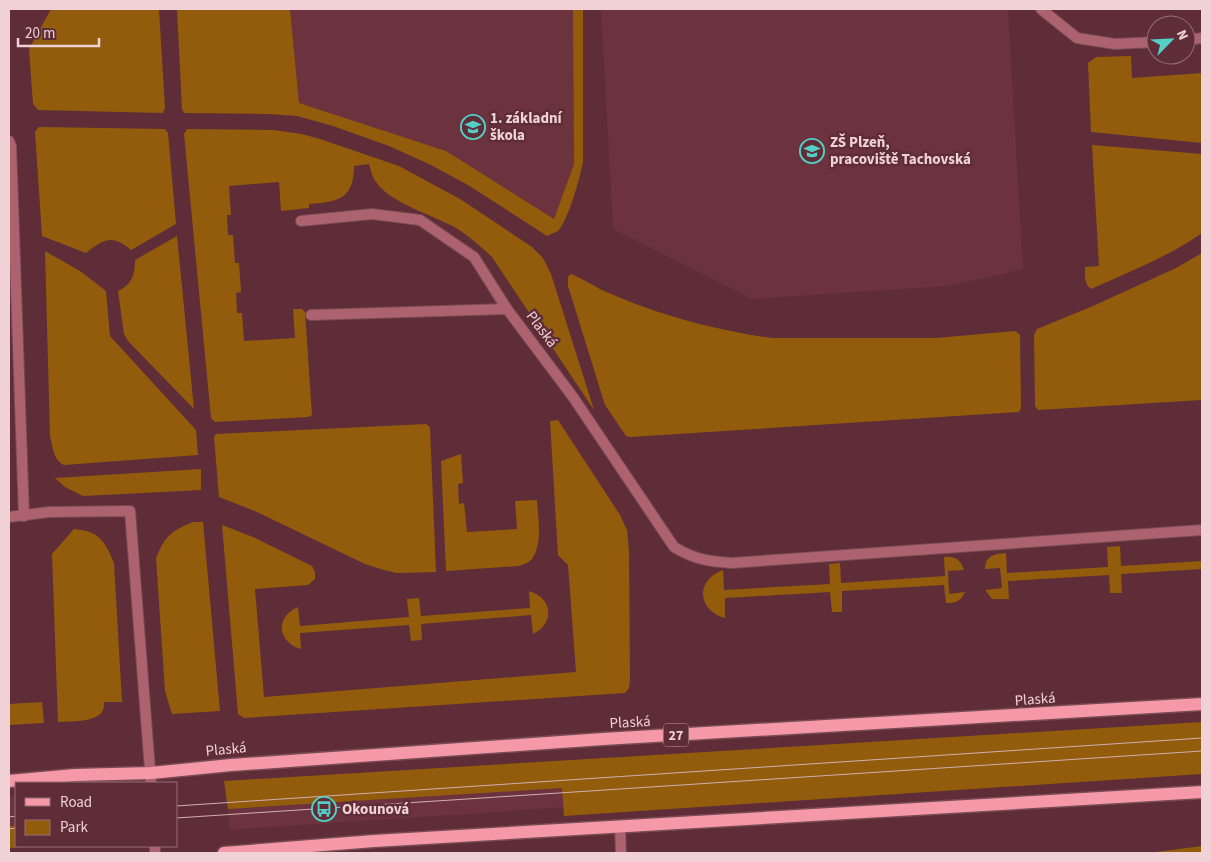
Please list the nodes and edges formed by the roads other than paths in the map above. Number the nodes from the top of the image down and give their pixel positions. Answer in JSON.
{"nodes":[{"id":1,"x":1046,"y":11,"type":"edge"},
{"id":2,"x":1146,"y":42,"type":"edge"},
{"id":3,"x":9,"y":142,"type":"edge"},
{"id":4,"x":9,"y":195,"type":"edge"},
{"id":5,"x":13,"y":206,"type":"junction"},
{"id":6,"x":301,"y":221,"type":"dead end"},
{"id":7,"x":507,"y":309,"type":"junction"},
{"id":8,"x":311,"y":315,"type":"dead end"},
{"id":9,"x":24,"y":516,"type":"junction"},
{"id":10,"x":9,"y":517,"type":"edge"},
{"id":11,"x":1202,"y":530,"type":"edge"},
{"id":12,"x":1202,"y":704,"type":"edge"},
{"id":13,"x":151,"y":778,"type":"edge"},
{"id":14,"x":9,"y":780,"type":"edge"},
{"id":15,"x":1202,"y":792,"type":"edge"},
{"id":16,"x":620,"y":826,"type":"junction"},
{"id":17,"x":224,"y":853,"type":"edge"},
{"id":18,"x":621,"y":853,"type":"edge"}],
"edges":[{"from":1,"to":2,"type":"street"},
{"from":3,"to":5,"type":"street"},
{"from":4,"to":5,"type":"street"},
{"from":5,"to":9,"type":"street"},
{"from":6,"to":7,"type":"street","name":"Plaská"},
{"from":7,"to":8,"type":"street","name":"Plaská"},
{"from":7,"to":11,"type":"street","name":"Plaská"},
{"from":9,"to":10,"type":"street"},
{"from":9,"to":13,"type":"street"},
{"from":12,"to":13,"type":"main road","name":"Plaská","number":"27"},
{"from":13,"to":14,"type":"main road","name":"Plaská","number":"27"},
{"from":15,"to":16,"type":"main road"},
{"from":16,"to":17,"type":"main road"},
{"from":16,"to":18,"type":"street"}]}
